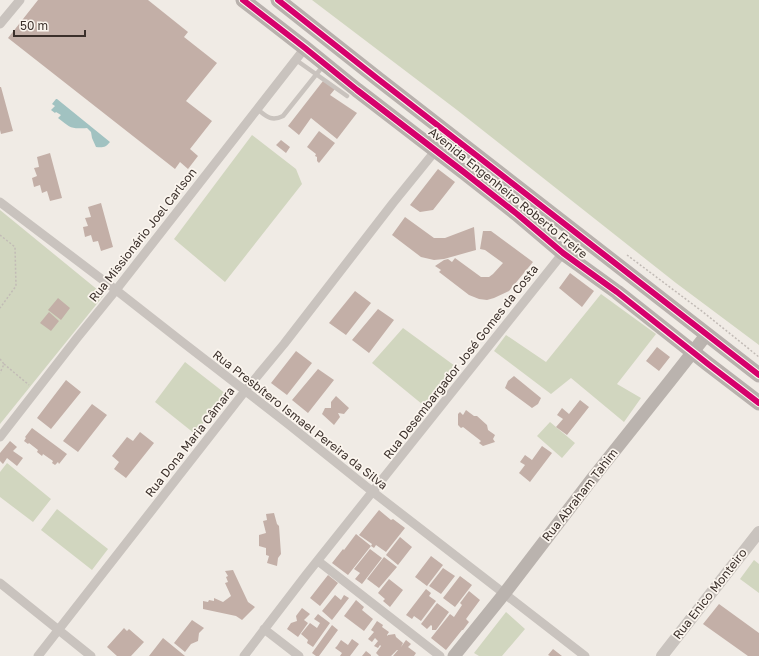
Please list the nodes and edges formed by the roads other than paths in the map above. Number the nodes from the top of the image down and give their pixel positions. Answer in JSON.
{"nodes":[{"id":1,"x":20,"y":0,"type":"edge"},
{"id":2,"x":243,"y":0,"type":"edge"},
{"id":3,"x":278,"y":0,"type":"edge"},
{"id":4,"x":0,"y":24,"type":"edge"},
{"id":5,"x":305,"y":48,"type":"junction"},
{"id":6,"x":296,"y":60,"type":"junction"},
{"id":7,"x":321,"y":69,"type":"junction"},
{"id":8,"x":348,"y":96,"type":"dead end"},
{"id":9,"x":256,"y":109,"type":"junction"},
{"id":10,"x":436,"y":150,"type":"junction"},
{"id":11,"x":0,"y":202,"type":"edge"},
{"id":12,"x":563,"y":253,"type":"junction"},
{"id":13,"x":116,"y":290,"type":"junction"},
{"id":14,"x":707,"y":334,"type":"junction"},
{"id":15,"x":693,"y":352,"type":"junction"},
{"id":16,"x":759,"y":375,"type":"edge"},
{"id":17,"x":245,"y":391,"type":"junction"},
{"id":18,"x":759,"y":403,"type":"edge"},
{"id":19,"x":0,"y":437,"type":"edge"},
{"id":20,"x":373,"y":492,"type":"junction"},
{"id":21,"x":759,"y":532,"type":"edge"},
{"id":22,"x":318,"y":560,"type":"junction"},
{"id":23,"x":0,"y":583,"type":"edge"},
{"id":24,"x":504,"y":594,"type":"junction"},
{"id":25,"x":264,"y":629,"type":"junction"},
{"id":26,"x":58,"y":630,"type":"junction"},
{"id":27,"x":38,"y":656,"type":"edge"},
{"id":28,"x":91,"y":656,"type":"edge"},
{"id":29,"x":244,"y":656,"type":"edge"},
{"id":30,"x":299,"y":656,"type":"edge"},
{"id":31,"x":440,"y":656,"type":"edge"},
{"id":32,"x":454,"y":656,"type":"edge"},
{"id":33,"x":585,"y":656,"type":"edge"},
{"id":34,"x":662,"y":656,"type":"edge"}],
"edges":[{"from":1,"to":4,"type":"street"},
{"from":2,"to":5,"type":"main road","name":"Avenida Engenheiro Roberto Freire"},
{"from":3,"to":14,"type":"main road","name":"Avenida Engenheiro Roberto Freire"},
{"from":5,"to":6,"type":"street","name":"Rua Missionário Joel Carlson"},
{"from":5,"to":7,"type":"main road","name":"Avenida Engenheiro Roberto Freire"},
{"from":6,"to":7,"type":"lane"},
{"from":6,"to":9,"type":"street","name":"Rua Missionário Joel Carlson"},
{"from":7,"to":8,"type":"lane"},
{"from":7,"to":9,"type":"lane"},
{"from":7,"to":10,"type":"main road","name":"Avenida Engenheiro Roberto Freire"},
{"from":9,"to":13,"type":"street","name":"Rua Missionário Joel Carlson"},
{"from":10,"to":12,"type":"main road","name":"Avenida Engenheiro Roberto Freire"},
{"from":10,"to":17,"type":"street","name":"Rua Dona Maria Câmara"},
{"from":11,"to":13,"type":"street","name":"Rua Presbítero Ismael Pereira da Silva"},
{"from":12,"to":15,"type":"main road","name":"Avenida Engenheiro Roberto Freire"},
{"from":12,"to":20,"type":"street","name":"Rua Desembargador José Gomes da Costa"},
{"from":13,"to":17,"type":"street","name":"Rua Presbítero Ismael Pereira da Silva"},
{"from":13,"to":19,"type":"street","name":"Rua Missionário Joel Carlson"},
{"from":14,"to":15,"type":"main road","name":"Rua Abraham Tahim"},
{"from":14,"to":16,"type":"main road","name":"Avenida Engenheiro Roberto Freire"},
{"from":15,"to":18,"type":"main road","name":"Avenida Engenheiro Roberto Freire"},
{"from":15,"to":24,"type":"main road","name":"Rua Abraham Tahim"},
{"from":17,"to":20,"type":"street","name":"Rua Presbítero Ismael Pereira da Silva"},
{"from":17,"to":26,"type":"street","name":"Rua Dona Maria Câmara"},
{"from":20,"to":22,"type":"street","name":"Rua Desembargador José Gomes da Costa"},
{"from":20,"to":24,"type":"street","name":"Rua Presbítero Ismael Pereira da Silva"},
{"from":21,"to":34,"type":"street","name":"Rua Enico Monteiro"},
{"from":22,"to":25,"type":"street","name":"Rua Desembargador José Gomes da Costa"},
{"from":22,"to":31,"type":"street"},
{"from":23,"to":26,"type":"street"},
{"from":24,"to":32,"type":"main road","name":"Rua Abraham Tahim"},
{"from":24,"to":33,"type":"street","name":"Rua Presbítero Ismael Pereira da Silva"},
{"from":25,"to":29,"type":"street","name":"Rua Desembargador José Gomes da Costa"},
{"from":25,"to":30,"type":"street"},
{"from":26,"to":27,"type":"street","name":"Rua Dona Maria Câmara"},
{"from":26,"to":28,"type":"street"}]}
